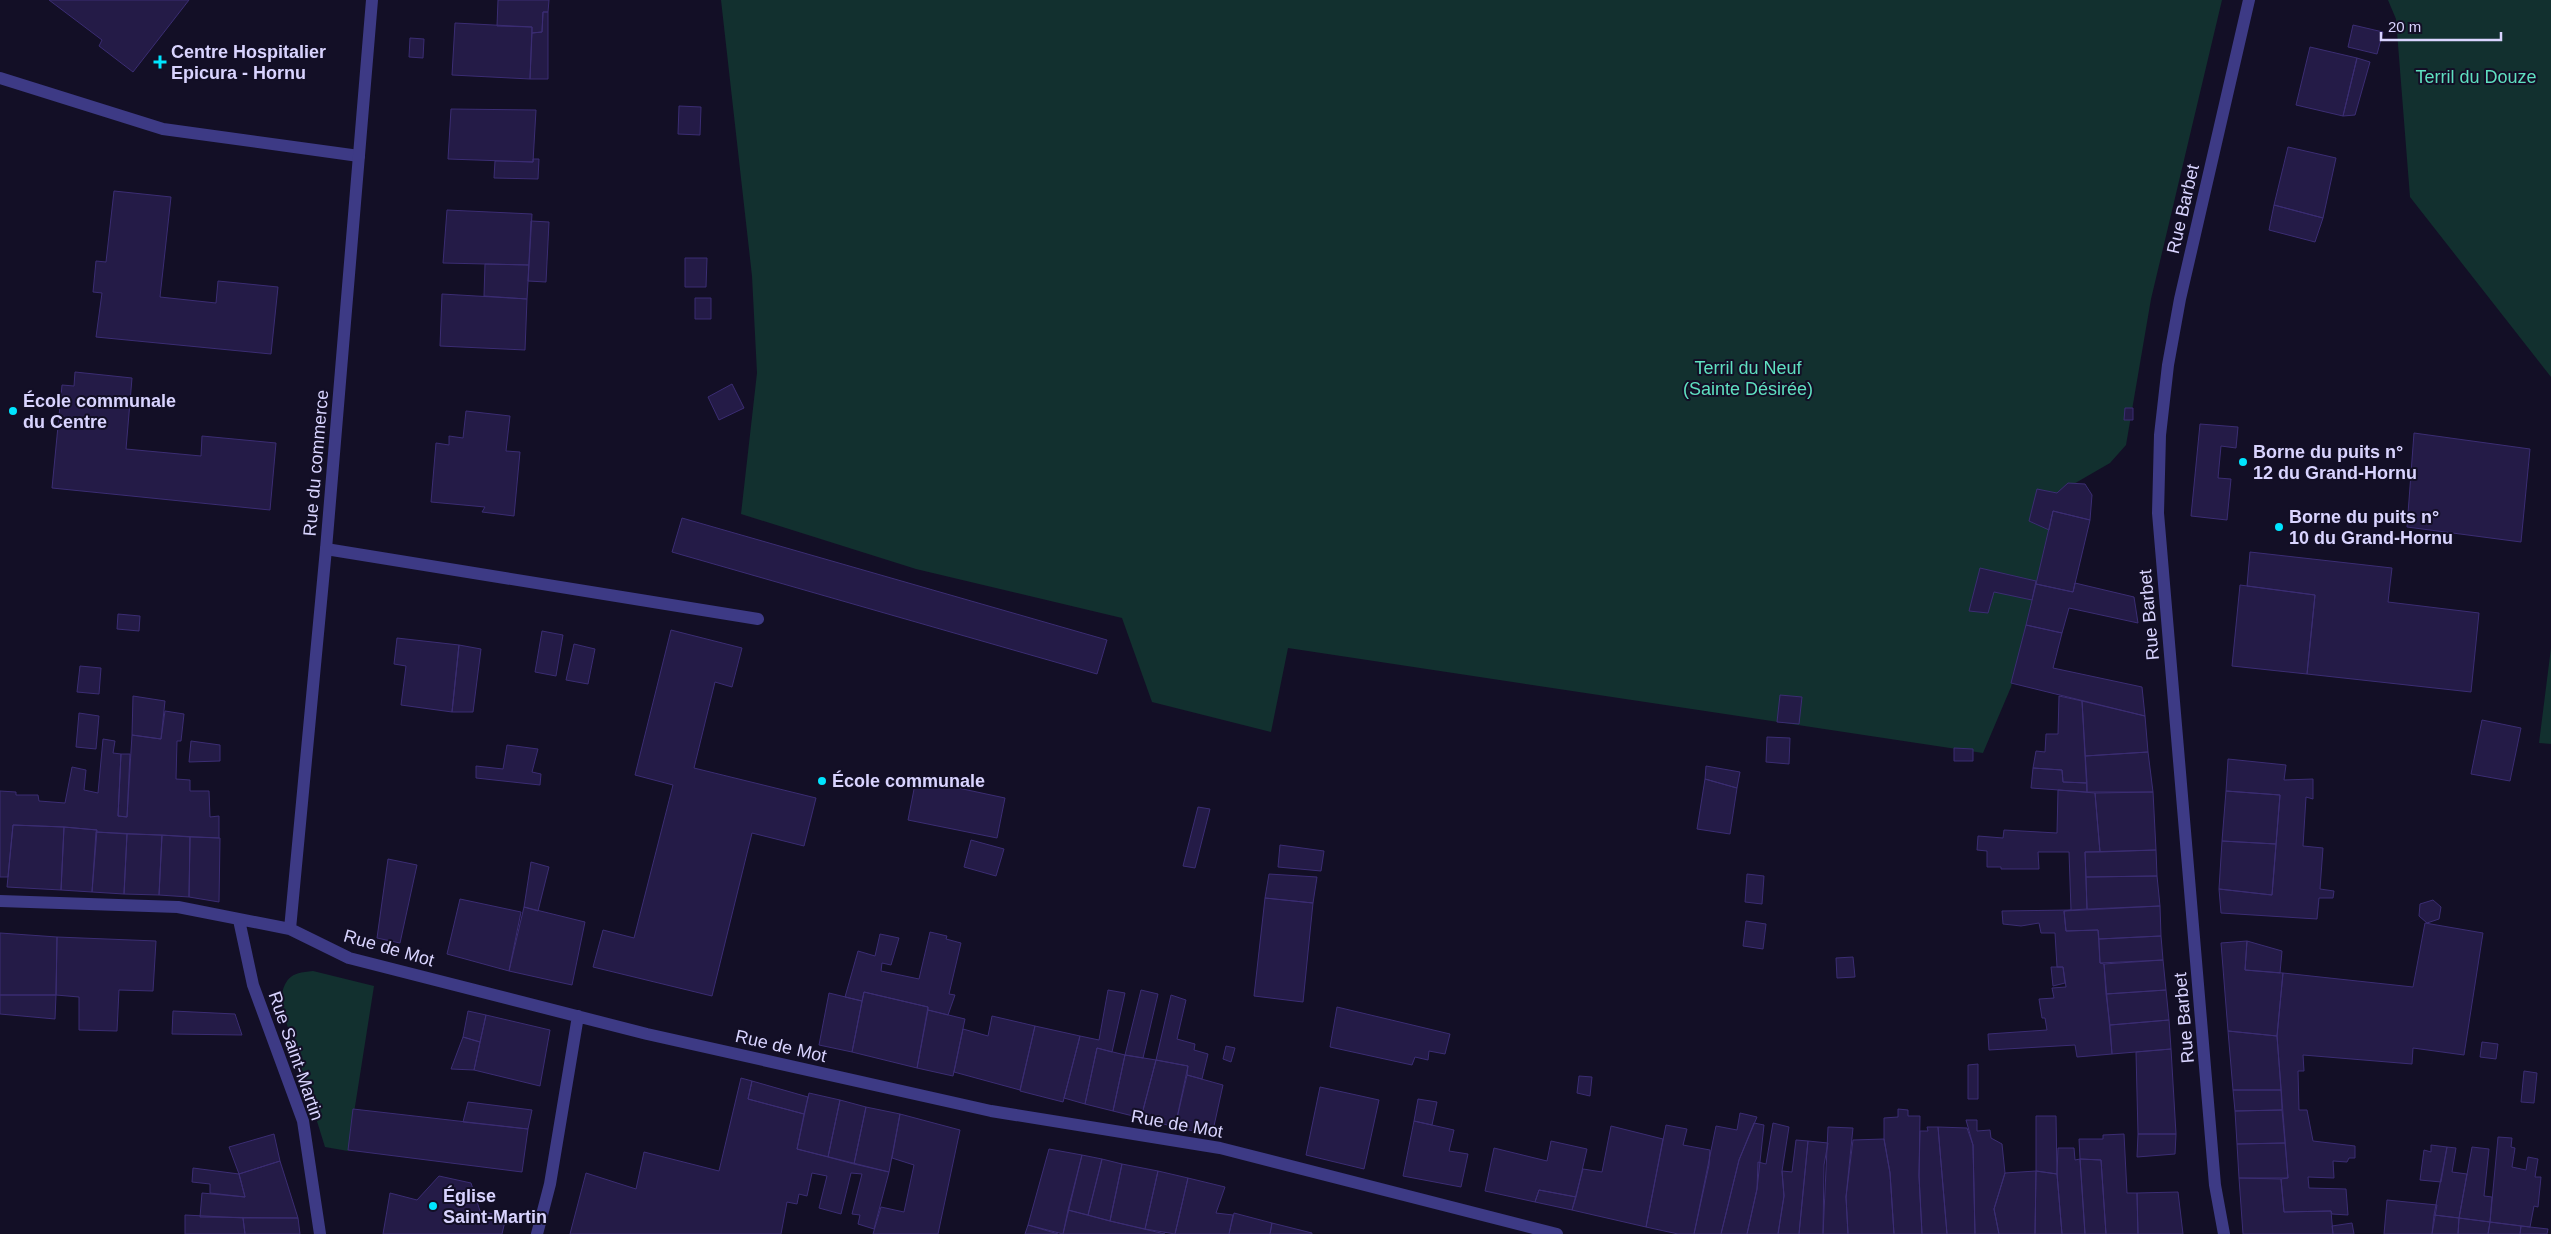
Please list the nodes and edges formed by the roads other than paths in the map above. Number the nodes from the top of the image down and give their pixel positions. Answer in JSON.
{"nodes":[{"id":1,"x":372,"y":0,"type":"edge"},
{"id":2,"x":2249,"y":0,"type":"edge"},
{"id":3,"x":0,"y":78,"type":"edge"},
{"id":4,"x":359,"y":156,"type":"junction"},
{"id":5,"x":326,"y":549,"type":"junction"},
{"id":6,"x":758,"y":619,"type":"dead end"},
{"id":7,"x":0,"y":900,"type":"edge"},
{"id":8,"x":239,"y":920,"type":"junction"},
{"id":9,"x":290,"y":929,"type":"junction"},
{"id":10,"x":578,"y":1016,"type":"junction"},
{"id":11,"x":320,"y":1234,"type":"edge"},
{"id":12,"x":537,"y":1234,"type":"edge"},
{"id":13,"x":1557,"y":1234,"type":"edge"},
{"id":14,"x":2224,"y":1234,"type":"edge"}],
"edges":[{"from":1,"to":4,"type":"street","name":"Rue du commerce"},
{"from":2,"to":14,"type":"street","name":"Rue Barbet"},
{"from":3,"to":4,"type":"street"},
{"from":4,"to":5,"type":"street","name":"Rue du commerce"},
{"from":5,"to":6,"type":"street"},
{"from":5,"to":9,"type":"street","name":"Rue du commerce"},
{"from":7,"to":8,"type":"street","name":"Rue de Mot"},
{"from":8,"to":9,"type":"street","name":"Rue de Mot"},
{"from":8,"to":11,"type":"street","name":"Rue Saint-Martin"},
{"from":9,"to":10,"type":"street","name":"Rue de Mot"},
{"from":10,"to":12,"type":"street"},
{"from":10,"to":13,"type":"street","name":"Rue de Mot"}]}
